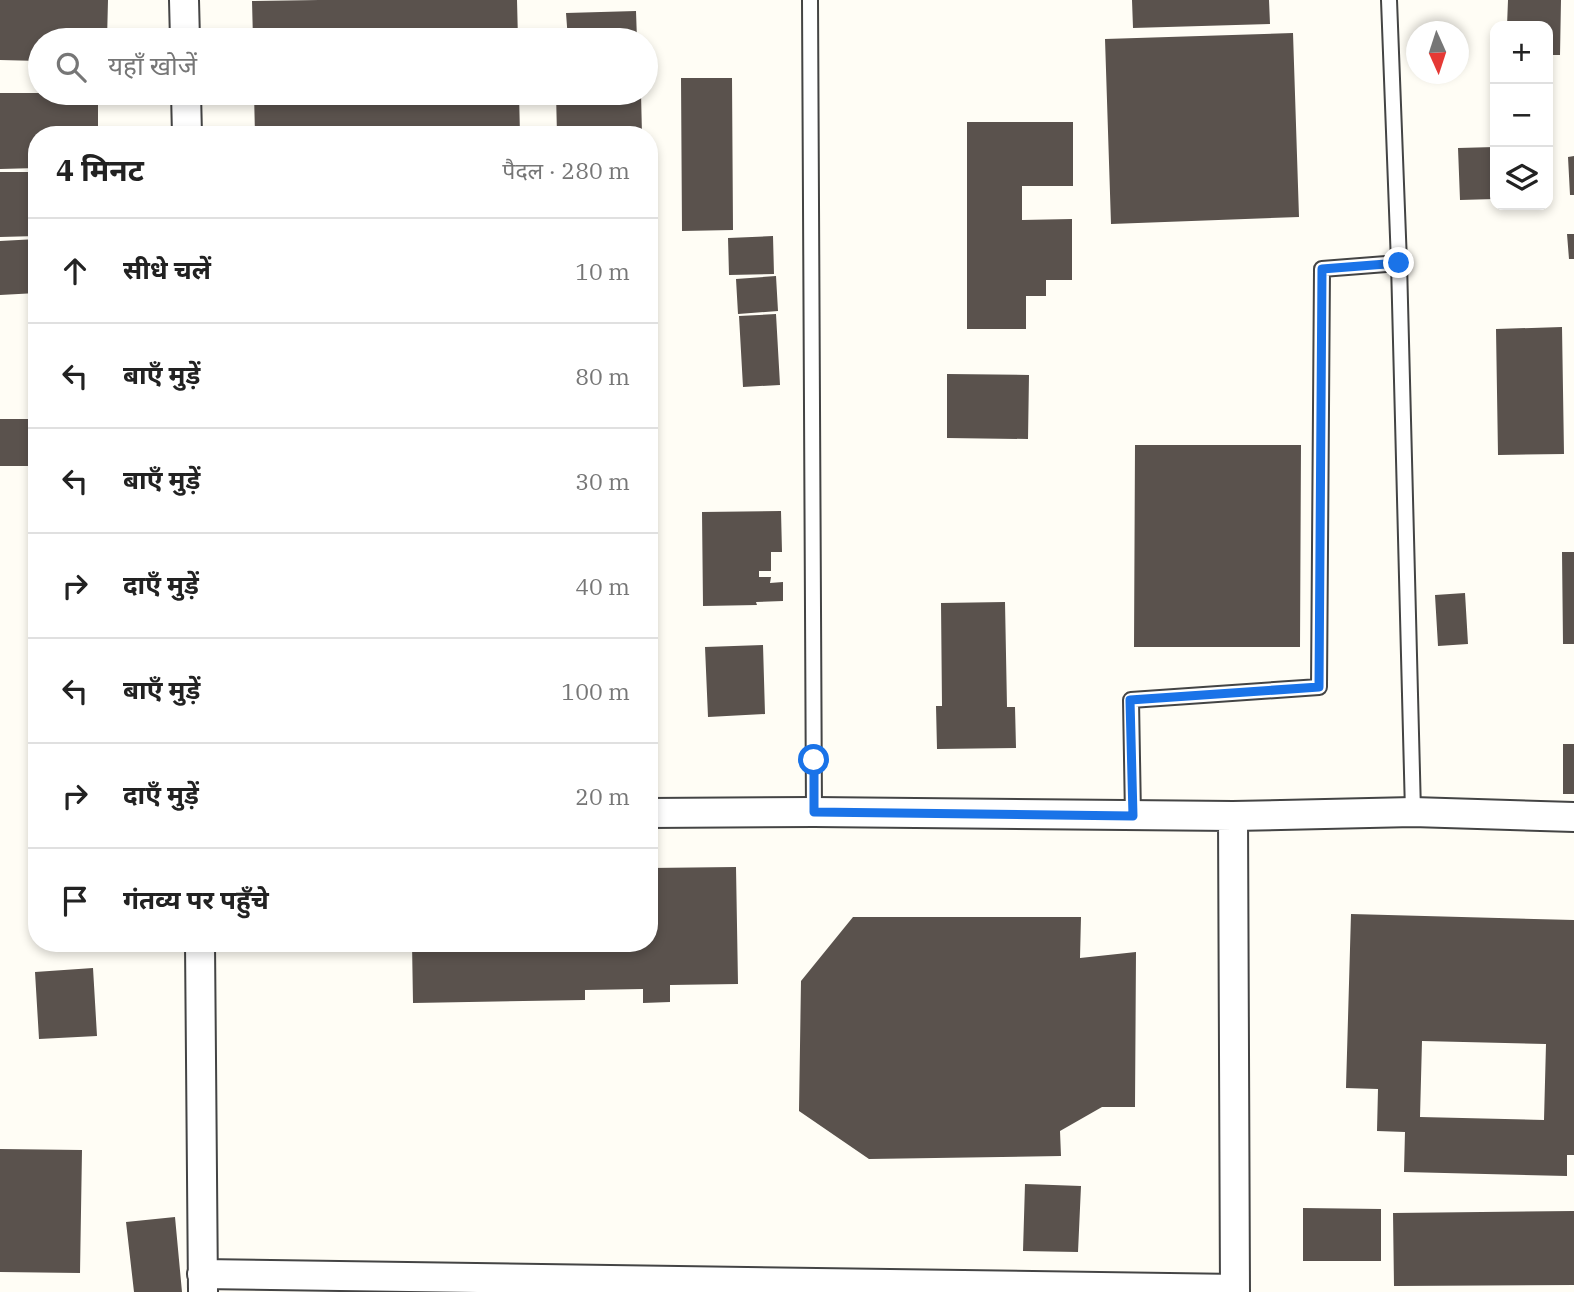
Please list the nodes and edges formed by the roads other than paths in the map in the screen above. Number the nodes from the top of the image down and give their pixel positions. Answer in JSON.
{"nodes":[{"id":1,"x":184,"y":0,"type":"edge"},
{"id":2,"x":810,"y":0,"type":"edge"},
{"id":3,"x":1390,"y":0,"type":"edge"},
{"id":4,"x":185,"y":28,"type":"edge"},
{"id":5,"x":186,"y":105,"type":"edge"},
{"id":6,"x":187,"y":126,"type":"edge"},
{"id":7,"x":1399,"y":263,"type":"junction"},
{"id":8,"x":814,"y":812,"type":"junction"},
{"id":9,"x":1413,"y":812,"type":"junction"},
{"id":10,"x":658,"y":813,"type":"edge"},
{"id":11,"x":1133,"y":816,"type":"junction"},
{"id":12,"x":1233,"y":816,"type":"junction"},
{"id":13,"x":1574,"y":817,"type":"edge"},
{"id":14,"x":200,"y":952,"type":"edge"},
{"id":15,"x":203,"y":1283,"type":"edge"},
{"id":16,"x":432,"y":1285,"type":"edge"},
{"id":17,"x":715,"y":1286,"type":"edge"},
{"id":18,"x":576,"y":1287,"type":"edge"},
{"id":19,"x":860,"y":1288,"type":"edge"},
{"id":20,"x":996,"y":1289,"type":"edge"},
{"id":21,"x":1235,"y":1290,"type":"edge"}],
"edges":[{"from":1,"to":4,"type":"street"},
{"from":2,"to":8,"type":"lane"},
{"from":3,"to":7,"type":"lane"},
{"from":5,"to":6,"type":"street"},
{"from":7,"to":9,"type":"lane"},
{"from":7,"to":11,"type":"lane"},
{"from":8,"to":10,"type":"street"},
{"from":8,"to":11,"type":"street"},
{"from":9,"to":12,"type":"street"},
{"from":9,"to":13,"type":"street"},
{"from":11,"to":12,"type":"street"},
{"from":12,"to":21,"type":"street"},
{"from":14,"to":15,"type":"street"},
{"from":15,"to":16,"type":"street"},
{"from":16,"to":18,"type":"street"},
{"from":17,"to":18,"type":"street"},
{"from":17,"to":19,"type":"street"},
{"from":19,"to":20,"type":"street"},
{"from":20,"to":21,"type":"street"}]}
